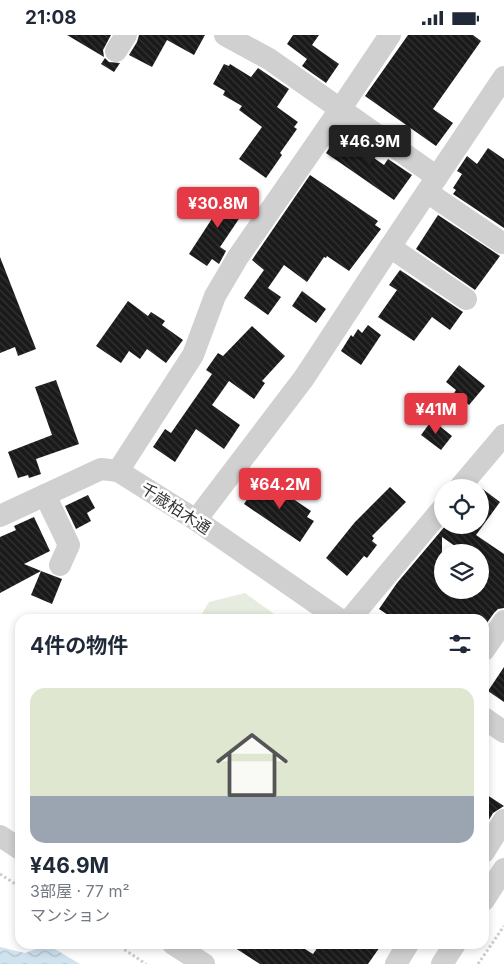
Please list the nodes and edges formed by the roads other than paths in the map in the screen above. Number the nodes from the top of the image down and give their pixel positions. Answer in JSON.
{"nodes":[{"id":1,"x":225,"y":35,"type":"edge"},
{"id":2,"x":390,"y":35,"type":"edge"},
{"id":3,"x":502,"y":86,"type":"edge"},
{"id":4,"x":341,"y":109,"type":"junction"},
{"id":5,"x":432,"y":184,"type":"junction"},
{"id":6,"x":502,"y":243,"type":"dead end"},
{"id":7,"x":390,"y":247,"type":"junction"},
{"id":8,"x":466,"y":299,"type":"dead end"},
{"id":9,"x":504,"y":435,"type":"edge"},
{"id":10,"x":118,"y":471,"type":"junction"},
{"id":11,"x":467,"y":479,"type":"edge"},
{"id":12,"x":45,"y":495,"type":"junction"},
{"id":13,"x":0,"y":516,"type":"edge"},
{"id":14,"x":434,"y":519,"type":"edge"},
{"id":15,"x":196,"y":520,"type":"junction"},
{"id":16,"x":60,"y":565,"type":"dead end"},
{"id":17,"x":331,"y":614,"type":"edge"},
{"id":18,"x":354,"y":614,"type":"edge"},
{"id":19,"x":504,"y":621,"type":"edge"},
{"id":20,"x":489,"y":643,"type":"edge"},
{"id":21,"x":489,"y":722,"type":"edge"},
{"id":22,"x":504,"y":732,"type":"edge"},
{"id":23,"x":504,"y":820,"type":"edge"},
{"id":24,"x":0,"y":837,"type":"edge"},
{"id":25,"x":489,"y":844,"type":"edge"},
{"id":26,"x":15,"y":846,"type":"edge"},
{"id":27,"x":504,"y":869,"type":"edge"},
{"id":28,"x":489,"y":892,"type":"edge"},
{"id":29,"x":181,"y":949,"type":"edge"},
{"id":30,"x":405,"y":949,"type":"edge"},
{"id":31,"x":452,"y":949,"type":"edge"},
{"id":32,"x":204,"y":964,"type":"edge"},
{"id":33,"x":396,"y":964,"type":"edge"},
{"id":34,"x":442,"y":964,"type":"edge"}],
"edges":[{"from":1,"to":4,"type":"street"},
{"from":2,"to":4,"type":"street"},
{"from":3,"to":5,"type":"street"},
{"from":4,"to":5,"type":"street"},
{"from":4,"to":10,"type":"street"},
{"from":5,"to":6,"type":"street"},
{"from":5,"to":7,"type":"street"},
{"from":7,"to":8,"type":"street"},
{"from":7,"to":15,"type":"street"},
{"from":9,"to":11,"type":"street"},
{"from":10,"to":12,"type":"street"},
{"from":10,"to":15,"type":"street","name":"千歳柏木通"},
{"from":12,"to":13,"type":"street"},
{"from":12,"to":16,"type":"street"},
{"from":14,"to":18,"type":"street"},
{"from":15,"to":17,"type":"street","name":"千歳柏木通"},
{"from":19,"to":20,"type":"street"},
{"from":21,"to":22,"type":"street"},
{"from":23,"to":25,"type":"street"},
{"from":24,"to":26,"type":"street"},
{"from":27,"to":28,"type":"street"},
{"from":29,"to":32,"type":"street"},
{"from":30,"to":33,"type":"street"},
{"from":31,"to":34,"type":"street"}]}
